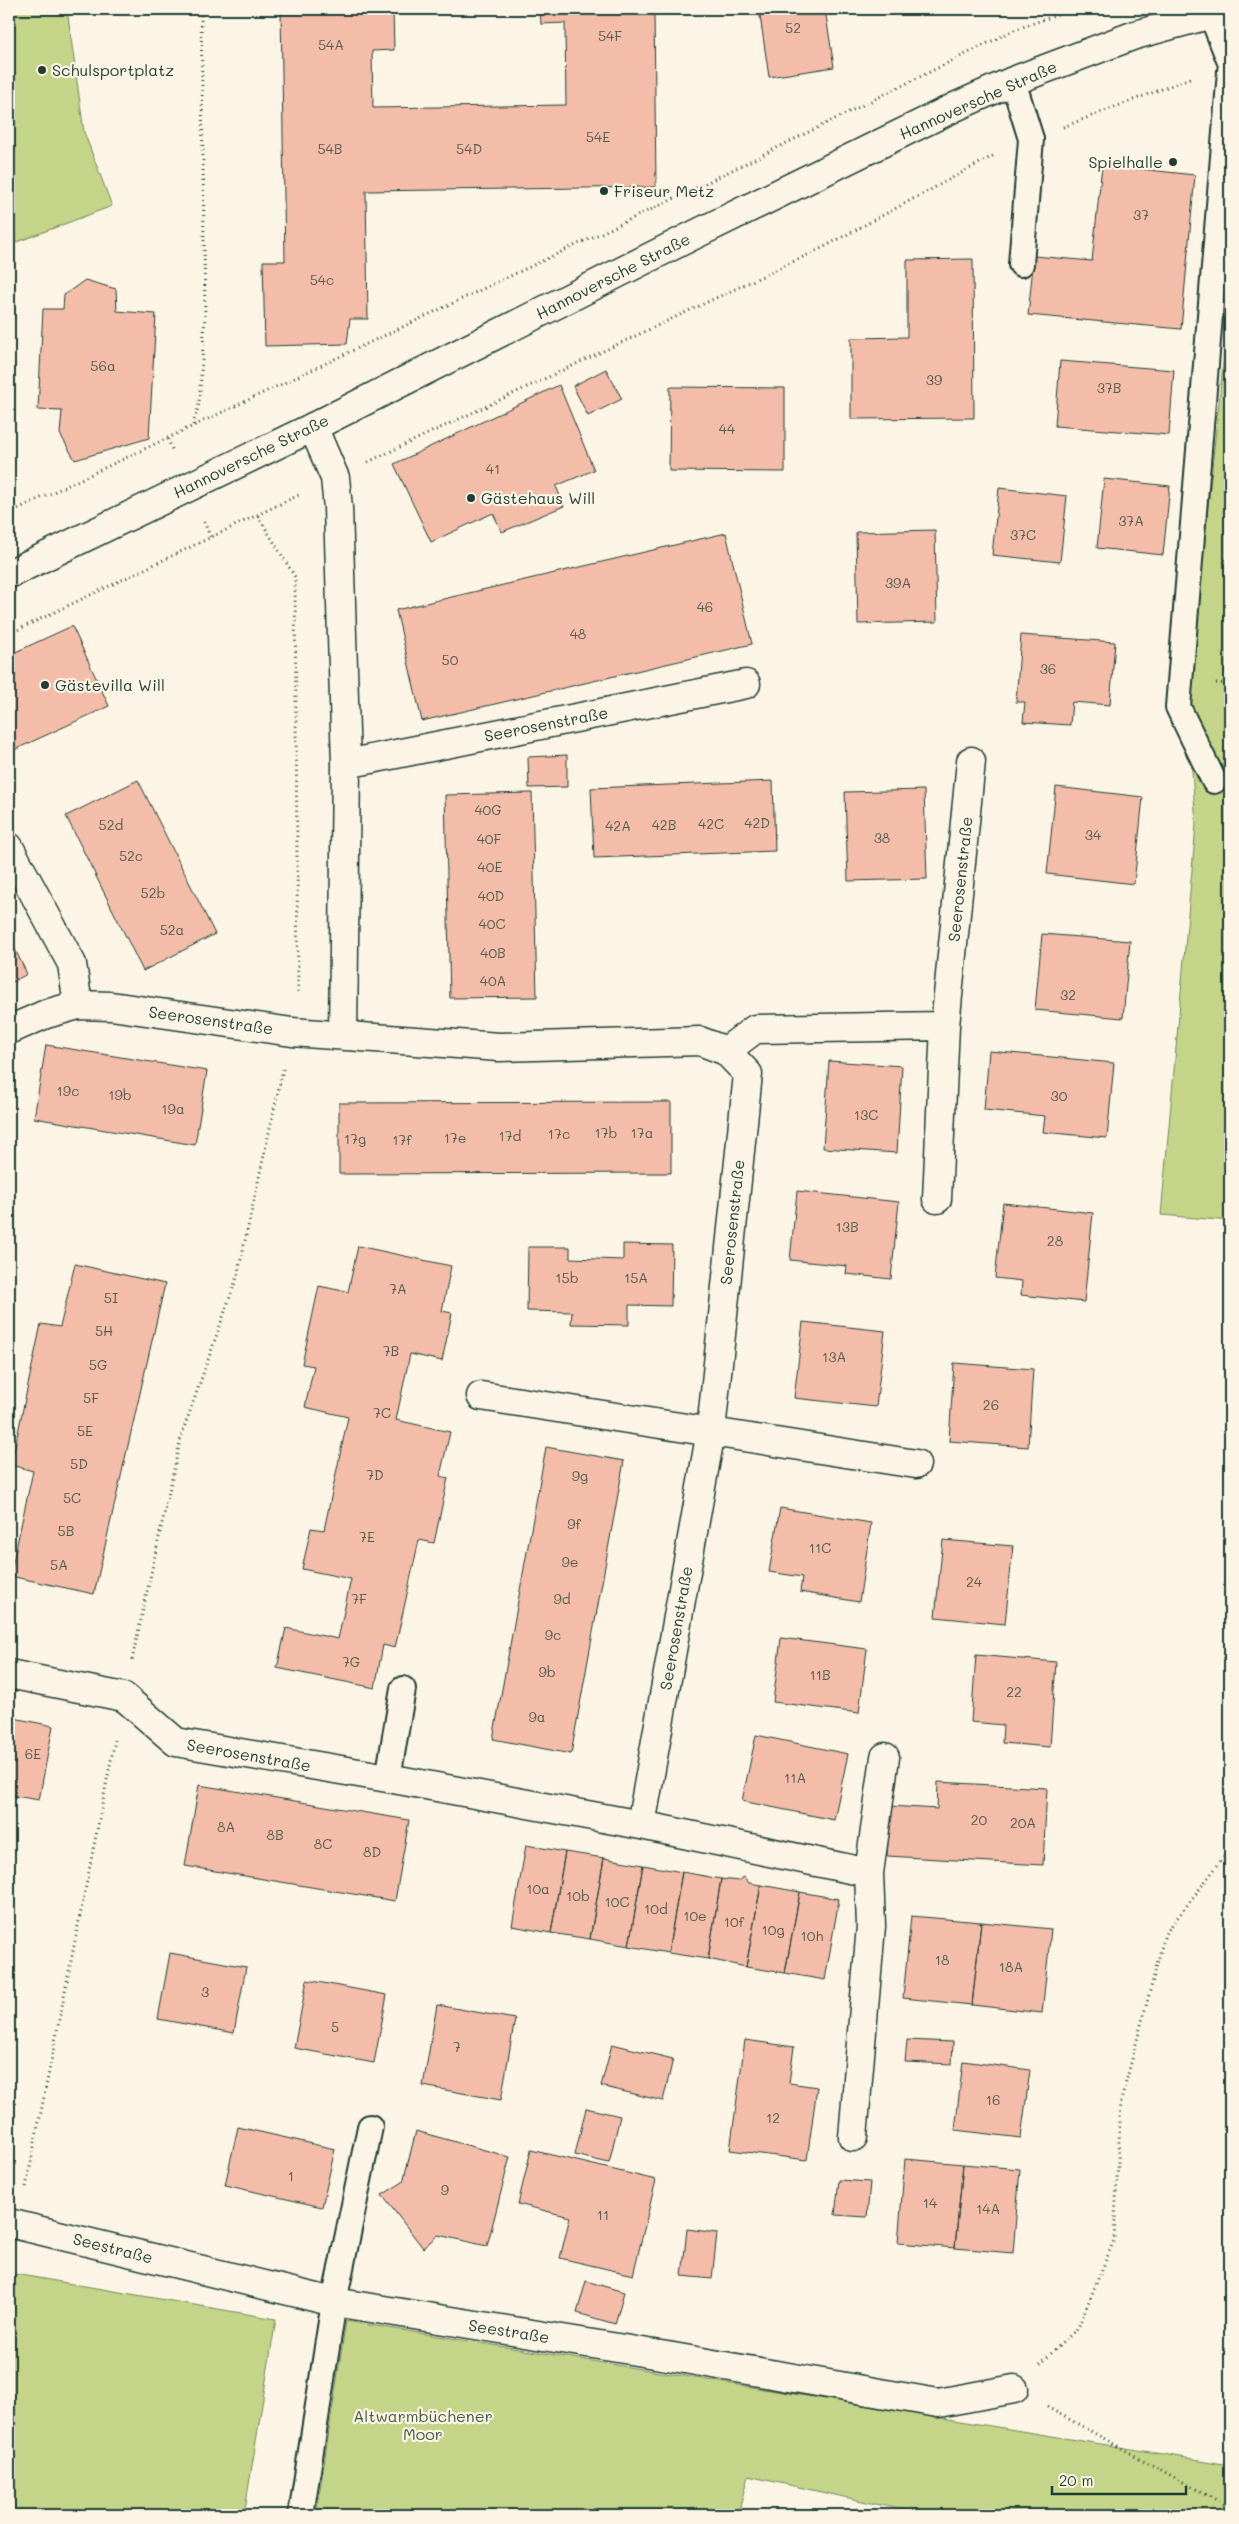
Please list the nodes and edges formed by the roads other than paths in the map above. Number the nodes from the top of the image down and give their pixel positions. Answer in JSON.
{"nodes":[{"id":1,"x":1221,"y":11,"type":"edge"},
{"id":2,"x":1230,"y":62,"type":"edge"},
{"id":3,"x":1230,"y":71,"type":"edge"},
{"id":4,"x":1013,"y":80,"type":"junction"},
{"id":5,"x":1021,"y":264,"type":"dead end"},
{"id":6,"x":313,"y":427,"type":"junction"},
{"id":7,"x":9,"y":574,"type":"edge"},
{"id":8,"x":746,"y":684,"type":"dead end"},
{"id":9,"x":971,"y":761,"type":"dead end"},
{"id":10,"x":346,"y":764,"type":"junction"},
{"id":11,"x":1214,"y":781,"type":"dead end"},
{"id":12,"x":9,"y":847,"type":"edge"},
{"id":13,"x":78,"y":1005,"type":"junction"},
{"id":14,"x":945,"y":1026,"type":"junction"},
{"id":15,"x":9,"y":1030,"type":"edge"},
{"id":16,"x":343,"y":1036,"type":"junction"},
{"id":17,"x":726,"y":1051,"type":"junction"},
{"id":18,"x":936,"y":1199,"type":"dead end"},
{"id":19,"x":481,"y":1396,"type":"dead end"},
{"id":20,"x":711,"y":1431,"type":"junction"},
{"id":21,"x":916,"y":1464,"type":"dead end"},
{"id":22,"x":9,"y":1674,"type":"edge"},
{"id":23,"x":403,"y":1689,"type":"dead end"},
{"id":24,"x":885,"y":1757,"type":"dead end"},
{"id":25,"x":388,"y":1778,"type":"junction"},
{"id":26,"x":641,"y":1825,"type":"junction"},
{"id":27,"x":869,"y":1873,"type":"junction"},
{"id":28,"x":370,"y":2127,"type":"dead end"},
{"id":29,"x":853,"y":2137,"type":"dead end"},
{"id":30,"x":14,"y":2224,"type":"edge"},
{"id":31,"x":334,"y":2302,"type":"junction"},
{"id":32,"x":1014,"y":2389,"type":"road end"},
{"id":33,"x":301,"y":2515,"type":"edge"}],
"edges":[{"from":1,"to":2,"type":"lane"},
{"from":1,"to":4,"type":"street","name":"Hannoversche Straße"},
{"from":3,"to":11,"type":"lane"},
{"from":4,"to":5,"type":"lane"},
{"from":4,"to":6,"type":"street","name":"Hannoversche Straße"},
{"from":6,"to":7,"type":"street","name":"Hannoversche Straße"},
{"from":6,"to":10,"type":"street"},
{"from":8,"to":10,"type":"street","name":"Seerosenstraße"},
{"from":9,"to":14,"type":"street","name":"Seerosenstraße"},
{"from":10,"to":16,"type":"street"},
{"from":12,"to":13,"type":"street"},
{"from":13,"to":15,"type":"street","name":"Seerosenstraße"},
{"from":13,"to":16,"type":"street","name":"Seerosenstraße"},
{"from":14,"to":17,"type":"street"},
{"from":14,"to":18,"type":"street","name":"Seerosenstraße"},
{"from":16,"to":17,"type":"street","name":"Seerosenstraße"},
{"from":17,"to":20,"type":"street","name":"Seerosenstraße"},
{"from":19,"to":20,"type":"street"},
{"from":20,"to":21,"type":"street"},
{"from":20,"to":26,"type":"street","name":"Seerosenstraße"},
{"from":22,"to":25,"type":"street","name":"Seerosenstraße"},
{"from":23,"to":25,"type":"lane"},
{"from":24,"to":27,"type":"street"},
{"from":25,"to":26,"type":"street","name":"Seerosenstraße"},
{"from":26,"to":27,"type":"street","name":"Seerosenstraße"},
{"from":27,"to":29,"type":"street"},
{"from":28,"to":31,"type":"lane"},
{"from":30,"to":31,"type":"street","name":"Seestraße"},
{"from":31,"to":32,"type":"street","name":"Seestraße"},
{"from":31,"to":33,"type":"lane"}]}
